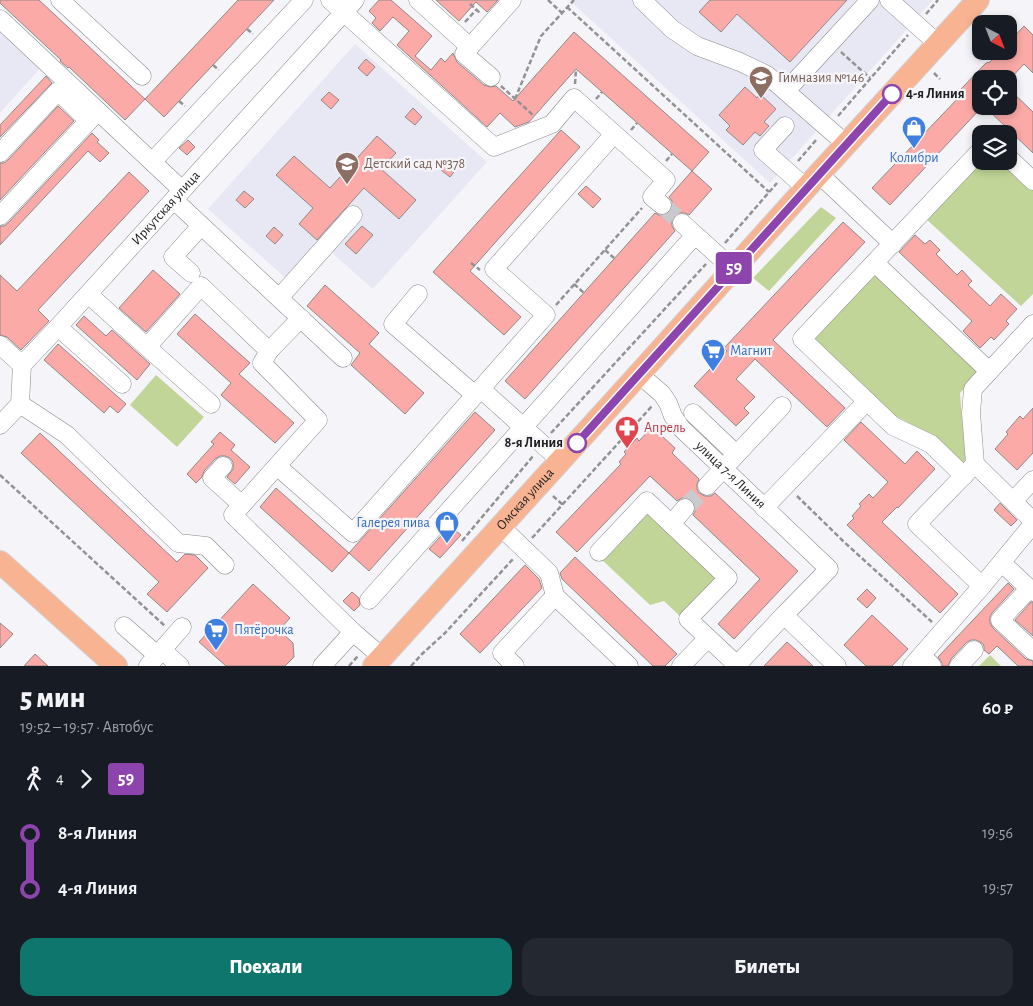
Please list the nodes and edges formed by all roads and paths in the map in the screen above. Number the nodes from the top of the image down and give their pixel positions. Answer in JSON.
{"nodes":[{"id":1,"x":60,"y":0,"type":"edge"},
{"id":2,"x":304,"y":0,"type":"edge"},
{"id":3,"x":330,"y":0,"type":"edge"},
{"id":4,"x":418,"y":0,"type":"edge"},
{"id":5,"x":512,"y":0,"type":"edge"},
{"id":6,"x":548,"y":0,"type":"edge"},
{"id":7,"x":574,"y":0,"type":"edge"},
{"id":8,"x":642,"y":0,"type":"edge"},
{"id":9,"x":870,"y":0,"type":"edge"},
{"id":10,"x":889,"y":0,"type":"edge"},
{"id":11,"x":938,"y":0,"type":"edge"},
{"id":12,"x":978,"y":0,"type":"edge"},
{"id":13,"x":349,"y":6,"type":"edge"},
{"id":14,"x":567,"y":8,"type":"junction"},
{"id":15,"x":562,"y":13,"type":"junction"},
{"id":16,"x":0,"y":19,"type":"edge"},
{"id":17,"x":916,"y":25,"type":"junction"},
{"id":18,"x":247,"y":29,"type":"dead end"},
{"id":19,"x":253,"y":34,"type":"dead end"},
{"id":20,"x":831,"y":43,"type":"junction"},
{"id":21,"x":938,"y":44,"type":"junction"},
{"id":22,"x":470,"y":47,"type":"junction"},
{"id":23,"x":213,"y":65,"type":"dead end"},
{"id":24,"x":576,"y":68,"type":"dead end"},
{"id":25,"x":219,"y":71,"type":"dead end"},
{"id":26,"x":933,"y":72,"type":"dead end"},
{"id":27,"x":142,"y":76,"type":"dead end"},
{"id":28,"x":491,"y":77,"type":"joint"},
{"id":29,"x":870,"y":78,"type":"junction"},
{"id":30,"x":940,"y":79,"type":"dead end"},
{"id":31,"x":575,"y":83,"type":"dead end"},
{"id":32,"x":786,"y":91,"type":"junction"},
{"id":33,"x":602,"y":92,"type":"dead end"},
{"id":34,"x":515,"y":99,"type":"junction"},
{"id":35,"x":594,"y":100,"type":"dead end"},
{"id":36,"x":179,"y":101,"type":"dead end"},
{"id":37,"x":185,"y":107,"type":"dead end"},
{"id":38,"x":94,"y":116,"type":"junction"},
{"id":39,"x":637,"y":123,"type":"dead end"},
{"id":40,"x":546,"y":126,"type":"junction"},
{"id":41,"x":785,"y":126,"type":"dead end"},
{"id":42,"x":827,"y":128,"type":"junction"},
{"id":43,"x":622,"y":133,"type":"junction"},
{"id":44,"x":846,"y":144,"type":"junction"},
{"id":45,"x":0,"y":153,"type":"edge"},
{"id":46,"x":672,"y":154,"type":"dead end"},
{"id":47,"x":972,"y":160,"type":"edge"},
{"id":48,"x":152,"y":162,"type":"junction"},
{"id":49,"x":664,"y":163,"type":"dead end"},
{"id":50,"x":1017,"y":163,"type":"edge"},
{"id":51,"x":787,"y":172,"type":"junction"},
{"id":52,"x":1030,"y":172,"type":"edge"},
{"id":53,"x":812,"y":181,"type":"junction"},
{"id":54,"x":769,"y":192,"type":"junction"},
{"id":55,"x":178,"y":195,"type":"junction"},
{"id":56,"x":657,"y":201,"type":"joint"},
{"id":57,"x":354,"y":215,"type":"dead end"},
{"id":58,"x":0,"y":216,"type":"edge"},
{"id":59,"x":202,"y":226,"type":"junction"},
{"id":60,"x":893,"y":244,"type":"junction"},
{"id":61,"x":605,"y":250,"type":"junction"},
{"id":62,"x":716,"y":253,"type":"junction"},
{"id":63,"x":614,"y":258,"type":"dead end"},
{"id":64,"x":471,"y":263,"type":"dead end"},
{"id":65,"x":875,"y":263,"type":"junction"},
{"id":66,"x":733,"y":269,"type":"junction"},
{"id":67,"x":479,"y":270,"type":"dead end"},
{"id":68,"x":191,"y":273,"type":"dead end"},
{"id":69,"x":574,"y":284,"type":"junction"},
{"id":70,"x":584,"y":293,"type":"dead end"},
{"id":71,"x":88,"y":294,"type":"junction"},
{"id":72,"x":418,"y":294,"type":"dead end"},
{"id":73,"x":279,"y":298,"type":"junction"},
{"id":74,"x":546,"y":315,"type":"junction"},
{"id":75,"x":301,"y":318,"type":"junction"},
{"id":76,"x":1033,"y":324,"type":"edge"},
{"id":77,"x":58,"y":327,"type":"junction"},
{"id":78,"x":0,"y":345,"type":"edge"},
{"id":79,"x":147,"y":347,"type":"junction"},
{"id":80,"x":269,"y":351,"type":"junction"},
{"id":81,"x":343,"y":358,"type":"dead end"},
{"id":82,"x":22,"y":365,"type":"junction"},
{"id":83,"x":989,"y":371,"type":"junction"},
{"id":84,"x":639,"y":374,"type":"junction"},
{"id":85,"x":122,"y":384,"type":"dead end"},
{"id":86,"x":478,"y":392,"type":"junction"},
{"id":87,"x":662,"y":394,"type":"junction"},
{"id":88,"x":867,"y":401,"type":"junction"},
{"id":89,"x":20,"y":404,"type":"junction"},
{"id":90,"x":211,"y":404,"type":"dead end"},
{"id":91,"x":782,"y":406,"type":"dead end"},
{"id":92,"x":693,"y":413,"type":"dead end"},
{"id":93,"x":0,"y":425,"type":"edge"},
{"id":94,"x":523,"y":427,"type":"junction"},
{"id":95,"x":542,"y":444,"type":"junction"},
{"id":96,"x":736,"y":454,"type":"junction"},
{"id":97,"x":561,"y":461,"type":"junction"},
{"id":98,"x":223,"y":466,"type":"dead end"},
{"id":99,"x":277,"y":466,"type":"junction"},
{"id":100,"x":723,"y":469,"type":"junction"},
{"id":101,"x":969,"y":470,"type":"junction"},
{"id":102,"x":0,"y":476,"type":"edge"},
{"id":103,"x":1033,"y":480,"type":"edge"},
{"id":104,"x":707,"y":486,"type":"tunnel mouth"},
{"id":105,"x":786,"y":486,"type":"junction"},
{"id":106,"x":553,"y":496,"type":"dead end"},
{"id":107,"x":1013,"y":501,"type":"junction"},
{"id":108,"x":562,"y":504,"type":"junction"},
{"id":109,"x":242,"y":505,"type":"junction"},
{"id":110,"x":685,"y":508,"type":"tunnel mouth"},
{"id":111,"x":764,"y":508,"type":"junction"},
{"id":112,"x":670,"y":524,"type":"junction"},
{"id":113,"x":501,"y":527,"type":"junction"},
{"id":114,"x":1032,"y":531,"type":"edge"},
{"id":115,"x":459,"y":544,"type":"dead end"},
{"id":116,"x":523,"y":548,"type":"junction"},
{"id":117,"x":599,"y":552,"type":"dead end"},
{"id":118,"x":0,"y":562,"type":"edge"},
{"id":119,"x":1002,"y":563,"type":"junction"},
{"id":120,"x":225,"y":565,"type":"dead end"},
{"id":121,"x":982,"y":586,"type":"junction"},
{"id":122,"x":1031,"y":590,"type":"edge"},
{"id":123,"x":555,"y":596,"type":"junction"},
{"id":124,"x":369,"y":600,"type":"dead end"},
{"id":125,"x":784,"y":616,"type":"junction"},
{"id":126,"x":124,"y":626,"type":"dead end"},
{"id":127,"x":179,"y":631,"type":"joint"},
{"id":128,"x":942,"y":631,"type":"junction"},
{"id":129,"x":353,"y":632,"type":"junction"},
{"id":130,"x":708,"y":638,"type":"junction"},
{"id":131,"x":974,"y":650,"type":"dead end"},
{"id":132,"x":1033,"y":652,"type":"edge"},
{"id":133,"x":156,"y":657,"type":"edge"},
{"id":134,"x":380,"y":662,"type":"edge"},
{"id":135,"x":922,"y":662,"type":"edge"},
{"id":136,"x":116,"y":666,"type":"edge"},
{"id":137,"x":180,"y":666,"type":"edge"},
{"id":138,"x":322,"y":666,"type":"edge"},
{"id":139,"x":411,"y":666,"type":"edge"},
{"id":140,"x":515,"y":666,"type":"edge"},
{"id":141,"x":629,"y":666,"type":"edge"},
{"id":142,"x":681,"y":666,"type":"edge"},
{"id":143,"x":837,"y":666,"type":"edge"},
{"id":144,"x":959,"y":666,"type":"edge"}],
"edges":[{"from":1,"to":27,"type":"street"},
{"from":2,"to":48,"type":"street"},
{"from":3,"to":13,"type":"street"},
{"from":4,"to":22,"type":"street"},
{"from":5,"to":22,"type":"street"},
{"from":6,"to":15,"type":"path"},
{"from":7,"to":14,"type":"path"},
{"from":8,"to":32,"type":"street"},
{"from":9,"to":20,"type":"street"},
{"from":10,"to":17,"type":"street"},
{"from":11,"to":17,"type":"path"},
{"from":12,"to":21,"type":"main road","name":"Омская улица"},
{"from":13,"to":40,"type":"street"},
{"from":13,"to":55,"type":"street","name":"Иркутская улица"},
{"from":14,"to":15,"type":"path"},
{"from":14,"to":54,"type":"path"},
{"from":15,"to":34,"type":"path"},
{"from":16,"to":38,"type":"street"},
{"from":17,"to":21,"type":"street"},
{"from":17,"to":29,"type":"path"},
{"from":18,"to":19,"type":"path"},
{"from":20,"to":29,"type":"path"},
{"from":20,"to":32,"type":"street"},
{"from":21,"to":44,"type":"main road","name":"Омская улица"},
{"from":22,"to":28,"type":"street"},
{"from":23,"to":25,"type":"path"},
{"from":24,"to":31,"type":"path"},
{"from":26,"to":30,"type":"path"},
{"from":28,"to":34,"type":"path"},
{"from":29,"to":42,"type":"path"},
{"from":32,"to":42,"type":"street"},
{"from":33,"to":35,"type":"path"},
{"from":34,"to":40,"type":"path"},
{"from":36,"to":37,"type":"path"},
{"from":38,"to":45,"type":"street"},
{"from":38,"to":48,"type":"street"},
{"from":38,"to":58,"type":"street"},
{"from":39,"to":43,"type":"path"},
{"from":40,"to":43,"type":"street"},
{"from":41,"to":51,"type":"street"},
{"from":42,"to":44,"type":"street"},
{"from":42,"to":51,"type":"path"},
{"from":43,"to":56,"type":"street"},
{"from":43,"to":74,"type":"street"},
{"from":44,"to":53,"type":"main road","name":"Омская улица"},
{"from":46,"to":49,"type":"path"},
{"from":47,"to":60,"type":"street"},
{"from":48,"to":55,"type":"street"},
{"from":50,"to":52,"type":"street"},
{"from":51,"to":53,"type":"street"},
{"from":51,"to":54,"type":"path"},
{"from":53,"to":60,"type":"street"},
{"from":53,"to":66,"type":"main road","name":"Омская улица"},
{"from":54,"to":62,"type":"path"},
{"from":55,"to":59,"type":"street"},
{"from":55,"to":71,"type":"street","name":"Иркутская улица"},
{"from":56,"to":61,"type":"path"},
{"from":57,"to":73,"type":"street"},
{"from":59,"to":68,"type":"street"},
{"from":59,"to":73,"type":"street"},
{"from":60,"to":65,"type":"street"},
{"from":61,"to":63,"type":"path"},
{"from":61,"to":69,"type":"path"},
{"from":62,"to":66,"type":"street"},
{"from":62,"to":94,"type":"street"},
{"from":62,"to":95,"type":"path"},
{"from":64,"to":67,"type":"path"},
{"from":65,"to":83,"type":"street"},
{"from":65,"to":88,"type":"street"},
{"from":66,"to":84,"type":"main road","name":"Омская улица"},
{"from":69,"to":70,"type":"path"},
{"from":69,"to":74,"type":"path"},
{"from":71,"to":77,"type":"street","name":"Иркутская улица"},
{"from":71,"to":79,"type":"street"},
{"from":72,"to":86,"type":"street"},
{"from":73,"to":75,"type":"street"},
{"from":74,"to":86,"type":"street"},
{"from":75,"to":80,"type":"street"},
{"from":75,"to":81,"type":"street"},
{"from":76,"to":83,"type":"street"},
{"from":77,"to":82,"type":"street","name":"Иркутская улица"},
{"from":77,"to":85,"type":"street"},
{"from":78,"to":82,"type":"street"},
{"from":79,"to":80,"type":"street"},
{"from":79,"to":90,"type":"street"},
{"from":80,"to":99,"type":"street"},
{"from":82,"to":89,"type":"street"},
{"from":83,"to":101,"type":"street"},
{"from":84,"to":87,"type":"street","name":"улица 7-я Линия"},
{"from":84,"to":97,"type":"main road","name":"Омская улица"},
{"from":86,"to":94,"type":"street"},
{"from":86,"to":99,"type":"street"},
{"from":87,"to":100,"type":"street","name":"улица 7-я Линия"},
{"from":87,"to":108,"type":"path"},
{"from":88,"to":101,"type":"street"},
{"from":88,"to":105,"type":"street"},
{"from":89,"to":93,"type":"street"},
{"from":89,"to":120,"type":"street"},
{"from":91,"to":96,"type":"street"},
{"from":92,"to":96,"type":"street"},
{"from":94,"to":95,"type":"street"},
{"from":94,"to":124,"type":"street"},
{"from":95,"to":97,"type":"street"},
{"from":95,"to":115,"type":"path"},
{"from":96,"to":100,"type":"street"},
{"from":97,"to":113,"type":"main road","name":"Омская улица"},
{"from":98,"to":109,"type":"street"},
{"from":99,"to":109,"type":"street"},
{"from":100,"to":104,"type":"street"},
{"from":100,"to":111,"type":"street","name":"улица 7-я Линия"},
{"from":101,"to":107,"type":"street"},
{"from":101,"to":121,"type":"street"},
{"from":102,"to":127,"type":"path"},
{"from":103,"to":107,"type":"street"},
{"from":105,"to":111,"type":"street"},
{"from":105,"to":128,"type":"path"},
{"from":106,"to":108,"type":"path"},
{"from":107,"to":114,"type":"street"},
{"from":108,"to":116,"type":"path"},
{"from":109,"to":129,"type":"street"},
{"from":110,"to":112,"type":"street"},
{"from":111,"to":125,"type":"street","name":"улица 7-я Линия"},
{"from":112,"to":117,"type":"street"},
{"from":112,"to":130,"type":"street"},
{"from":113,"to":116,"type":"street"},
{"from":113,"to":134,"type":"main road","name":"Омская улица"},
{"from":114,"to":119,"type":"street"},
{"from":116,"to":123,"type":"street"},
{"from":116,"to":139,"type":"path"},
{"from":118,"to":136,"type":"main road"},
{"from":119,"to":121,"type":"street"},
{"from":119,"to":122,"type":"street"},
{"from":121,"to":128,"type":"street"},
{"from":122,"to":132,"type":"street"},
{"from":123,"to":140,"type":"street"},
{"from":123,"to":141,"type":"street"},
{"from":125,"to":130,"type":"street"},
{"from":125,"to":143,"type":"street"},
{"from":126,"to":133,"type":"street"},
{"from":127,"to":133,"type":"street"},
{"from":128,"to":135,"type":"street"},
{"from":129,"to":134,"type":"street"},
{"from":129,"to":138,"type":"street"},
{"from":130,"to":142,"type":"street"},
{"from":131,"to":144,"type":"street"},
{"from":133,"to":137,"type":"street"}]}
